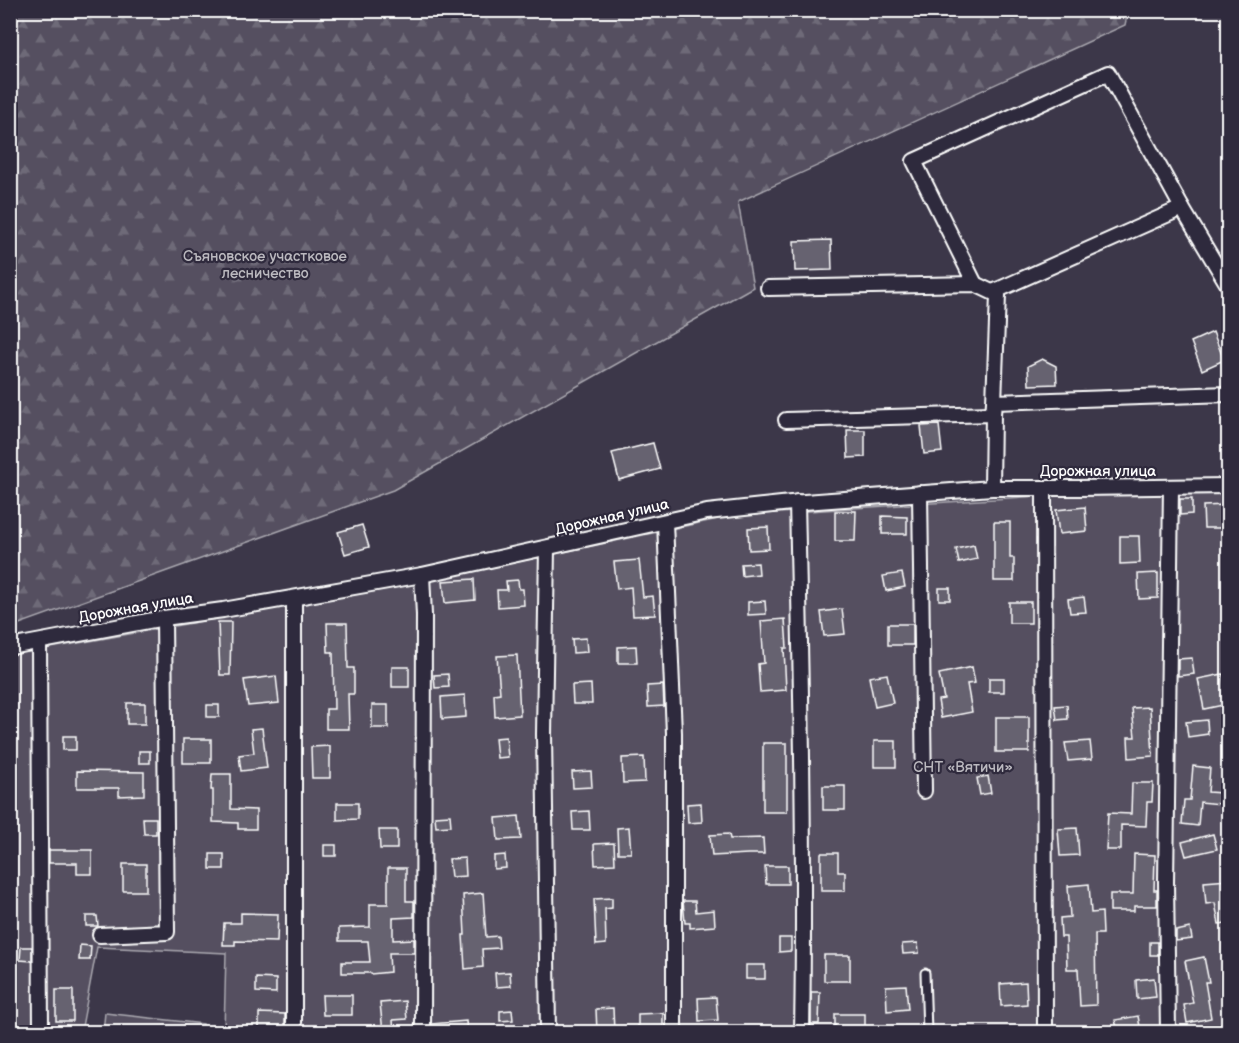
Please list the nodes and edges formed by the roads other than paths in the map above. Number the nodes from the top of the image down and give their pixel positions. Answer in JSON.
{"nodes":[{"id":1,"x":1182,"y":208,"type":"junction"},
{"id":2,"x":975,"y":284,"type":"junction"},
{"id":3,"x":1228,"y":285,"type":"edge"},
{"id":4,"x":768,"y":288,"type":"dead end"},
{"id":5,"x":993,"y":292,"type":"junction"},
{"id":6,"x":1228,"y":394,"type":"edge"},
{"id":7,"x":994,"y":408,"type":"junction"},
{"id":8,"x":786,"y":420,"type":"dead end"},
{"id":9,"x":1228,"y":486,"type":"edge"},
{"id":10,"x":1171,"y":487,"type":"junction"},
{"id":11,"x":992,"y":488,"type":"junction"},
{"id":12,"x":1044,"y":488,"type":"junction"},
{"id":13,"x":920,"y":493,"type":"junction"},
{"id":14,"x":797,"y":502,"type":"junction"},
{"id":15,"x":665,"y":522,"type":"junction"},
{"id":16,"x":548,"y":548,"type":"junction"},
{"id":17,"x":422,"y":575,"type":"junction"},
{"id":18,"x":294,"y":598,"type":"junction"},
{"id":19,"x":164,"y":618,"type":"junction"},
{"id":20,"x":39,"y":642,"type":"junction"},
{"id":21,"x":10,"y":647,"type":"edge"},
{"id":22,"x":924,"y":791,"type":"dead end"},
{"id":23,"x":100,"y":935,"type":"dead end"},
{"id":24,"x":925,"y":973,"type":"dead end"},
{"id":25,"x":41,"y":1032,"type":"edge"},
{"id":26,"x":294,"y":1032,"type":"edge"},
{"id":27,"x":423,"y":1032,"type":"edge"},
{"id":28,"x":548,"y":1032,"type":"edge"},
{"id":29,"x":674,"y":1032,"type":"edge"},
{"id":30,"x":802,"y":1032,"type":"edge"},
{"id":31,"x":927,"y":1032,"type":"edge"},
{"id":32,"x":1045,"y":1032,"type":"edge"},
{"id":33,"x":1168,"y":1032,"type":"edge"}],
"edges":[{"from":1,"to":2,"type":"street"},
{"from":1,"to":3,"type":"street"},
{"from":1,"to":5,"type":"street"},
{"from":2,"to":4,"type":"street"},
{"from":2,"to":5,"type":"street"},
{"from":5,"to":7,"type":"street"},
{"from":6,"to":7,"type":"street"},
{"from":7,"to":8,"type":"street"},
{"from":7,"to":11,"type":"street"},
{"from":9,"to":10,"type":"street","name":"Дорожная улица"},
{"from":10,"to":12,"type":"street","name":"Дорожная улица"},
{"from":10,"to":33,"type":"street"},
{"from":11,"to":12,"type":"street","name":"Дорожная улица"},
{"from":11,"to":13,"type":"street","name":"Дорожная улица"},
{"from":12,"to":32,"type":"street"},
{"from":13,"to":14,"type":"street","name":"Дорожная улица"},
{"from":13,"to":22,"type":"street"},
{"from":14,"to":15,"type":"street","name":"Дорожная улица"},
{"from":14,"to":30,"type":"street"},
{"from":15,"to":16,"type":"street","name":"Дорожная улица"},
{"from":15,"to":29,"type":"street"},
{"from":16,"to":17,"type":"street","name":"Дорожная улица"},
{"from":16,"to":28,"type":"street"},
{"from":17,"to":18,"type":"street","name":"Дорожная улица"},
{"from":17,"to":27,"type":"street"},
{"from":18,"to":19,"type":"street","name":"Дорожная улица"},
{"from":18,"to":26,"type":"street"},
{"from":19,"to":20,"type":"street","name":"Дорожная улица"},
{"from":19,"to":23,"type":"street"},
{"from":20,"to":21,"type":"street","name":"Дорожная улица"},
{"from":20,"to":25,"type":"street"},
{"from":24,"to":31,"type":"lane"}]}
